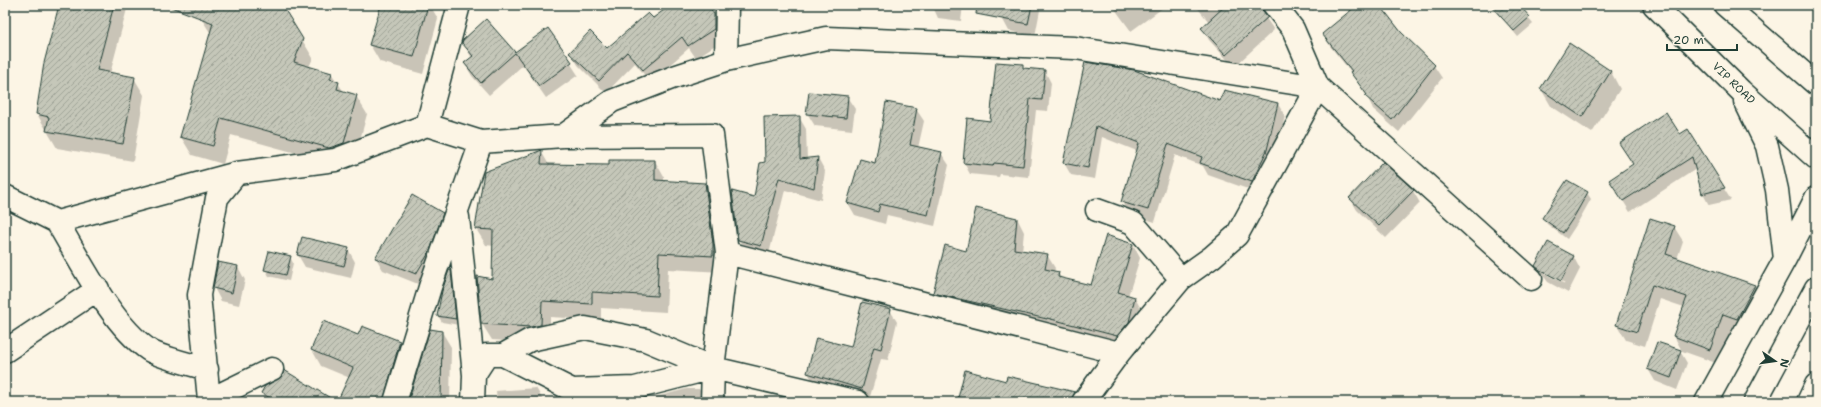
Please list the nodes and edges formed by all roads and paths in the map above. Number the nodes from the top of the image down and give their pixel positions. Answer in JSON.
{"nodes":[{"id":1,"x":458,"y":5,"type":"edge"},
{"id":2,"x":727,"y":5,"type":"edge"},
{"id":3,"x":1274,"y":5,"type":"edge"},
{"id":4,"x":1654,"y":5,"type":"edge"},
{"id":5,"x":1725,"y":5,"type":"edge"},
{"id":6,"x":726,"y":60,"type":"junction"},
{"id":7,"x":1816,"y":62,"type":"edge"},
{"id":8,"x":1816,"y":84,"type":"edge"},
{"id":9,"x":1318,"y":87,"type":"junction"},
{"id":10,"x":1741,"y":91,"type":"junction"},
{"id":11,"x":427,"y":125,"type":"junction"},
{"id":12,"x":563,"y":136,"type":"junction"},
{"id":13,"x":481,"y":142,"type":"junction"},
{"id":14,"x":1816,"y":158,"type":"edge"},
{"id":15,"x":237,"y":173,"type":"junction"},
{"id":16,"x":5,"y":196,"type":"edge"},
{"id":17,"x":1816,"y":198,"type":"edge"},
{"id":18,"x":457,"y":209,"type":"junction"},
{"id":19,"x":1097,"y":210,"type":"dead end"},
{"id":20,"x":57,"y":222,"type":"junction"},
{"id":21,"x":727,"y":253,"type":"junction"},
{"id":22,"x":1785,"y":259,"type":"junction"},
{"id":23,"x":1181,"y":279,"type":"junction"},
{"id":24,"x":1530,"y":279,"type":"dead end"},
{"id":25,"x":1816,"y":288,"type":"edge"},
{"id":26,"x":98,"y":289,"type":"junction"},
{"id":27,"x":5,"y":351,"type":"edge"},
{"id":28,"x":1119,"y":354,"type":"junction"},
{"id":29,"x":503,"y":355,"type":"junction"},
{"id":30,"x":712,"y":368,"type":"junction"},
{"id":31,"x":207,"y":369,"type":"junction"},
{"id":32,"x":272,"y":369,"type":"dead end"},
{"id":33,"x":474,"y":375,"type":"junction"},
{"id":34,"x":1816,"y":384,"type":"edge"},
{"id":35,"x":209,"y":401,"type":"edge"},
{"id":36,"x":395,"y":402,"type":"edge"},
{"id":37,"x":472,"y":402,"type":"edge"},
{"id":38,"x":712,"y":402,"type":"edge"},
{"id":39,"x":858,"y":402,"type":"edge"},
{"id":40,"x":1083,"y":402,"type":"edge"},
{"id":41,"x":1706,"y":402,"type":"edge"},
{"id":42,"x":1755,"y":402,"type":"edge"},
{"id":43,"x":1808,"y":402,"type":"edge"}],
"edges":[{"from":1,"to":11,"type":"street"},
{"from":2,"to":6,"type":"street"},
{"from":3,"to":9,"type":"street"},
{"from":4,"to":10,"type":"street","name":"VIP ROAD"},
{"from":5,"to":7,"type":"street"},
{"from":5,"to":8,"type":"street"},
{"from":6,"to":9,"type":"street"},
{"from":6,"to":12,"type":"street"},
{"from":9,"to":23,"type":"street"},
{"from":9,"to":24,"type":"street"},
{"from":10,"to":14,"type":"street","name":"VIP ROAD"},
{"from":10,"to":22,"type":"street"},
{"from":11,"to":13,"type":"street"},
{"from":11,"to":15,"type":"street"},
{"from":12,"to":13,"type":"street"},
{"from":12,"to":21,"type":"street"},
{"from":13,"to":18,"type":"street"},
{"from":15,"to":20,"type":"street"},
{"from":15,"to":31,"type":"street"},
{"from":16,"to":20,"type":"street"},
{"from":17,"to":22,"type":"street"},
{"from":18,"to":33,"type":"street"},
{"from":18,"to":36,"type":"street"},
{"from":19,"to":23,"type":"street"},
{"from":20,"to":26,"type":"street"},
{"from":21,"to":28,"type":"street"},
{"from":21,"to":30,"type":"street"},
{"from":22,"to":41,"type":"street"},
{"from":23,"to":28,"type":"street"},
{"from":25,"to":42,"type":"street"},
{"from":26,"to":27,"type":"street"},
{"from":26,"to":31,"type":"street"},
{"from":28,"to":40,"type":"street"},
{"from":29,"to":30,"type":"street"},
{"from":29,"to":30,"type":"street"},
{"from":29,"to":33,"type":"street"},
{"from":30,"to":38,"type":"street"},
{"from":30,"to":39,"type":"street"},
{"from":31,"to":35,"type":"street"},
{"from":32,"to":35,"type":"street"},
{"from":33,"to":37,"type":"street"},
{"from":34,"to":43,"type":"street"}]}
